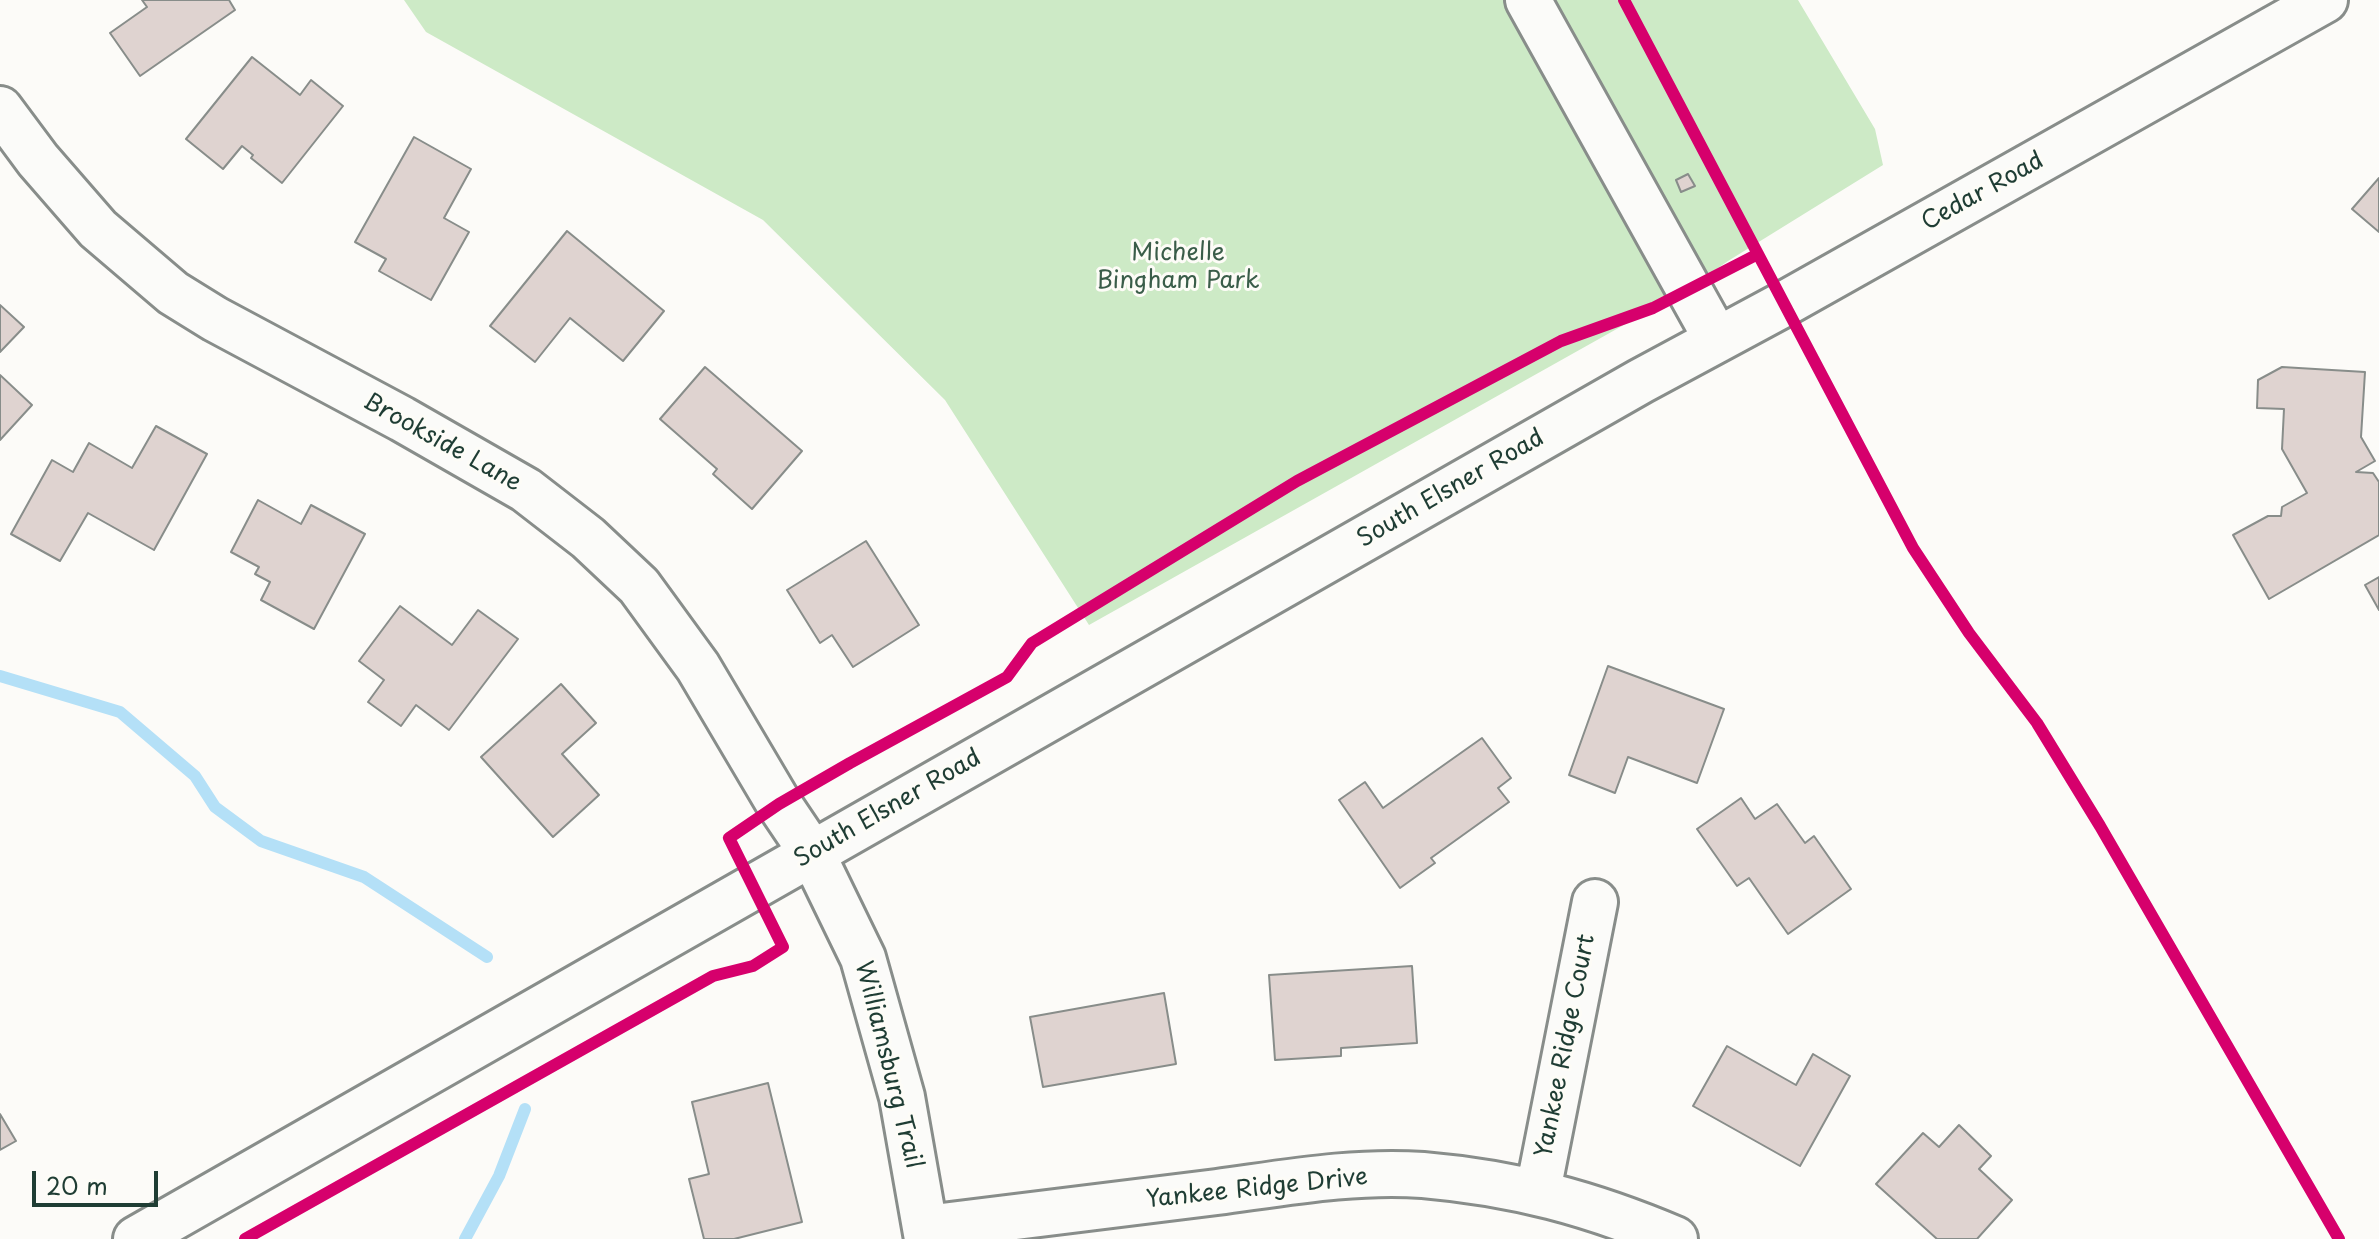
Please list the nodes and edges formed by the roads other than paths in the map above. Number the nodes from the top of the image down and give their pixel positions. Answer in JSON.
{"nodes":[{"id":1,"x":1528,"y":0,"type":"edge"},
{"id":2,"x":2325,"y":0,"type":"edge"},
{"id":3,"x":0,"y":109,"type":"edge"},
{"id":4,"x":1717,"y":340,"type":"junction"},
{"id":5,"x":1641,"y":381,"type":"joint"},
{"id":6,"x":812,"y":853,"type":"junction"},
{"id":7,"x":1595,"y":902,"type":"dead end"},
{"id":8,"x":1538,"y":1191,"type":"junction"},
{"id":9,"x":927,"y":1234,"type":"edge"},
{"id":10,"x":136,"y":1239,"type":"edge"},
{"id":11,"x":1675,"y":1239,"type":"edge"}],
"edges":[{"from":1,"to":4,"type":"street"},
{"from":2,"to":4,"type":"street","name":"Cedar Road"},
{"from":3,"to":6,"type":"street","name":"Brookside Lane"},
{"from":4,"to":5,"type":"street","name":"Cedar Road"},
{"from":5,"to":6,"type":"street","name":"South Elsner Road"},
{"from":6,"to":9,"type":"street","name":"Williamsburg Trail"},
{"from":6,"to":10,"type":"street","name":"South Elsner Road"},
{"from":7,"to":8,"type":"street","name":"Yankee Ridge Court"},
{"from":8,"to":9,"type":"street","name":"Yankee Ridge Drive"},
{"from":8,"to":11,"type":"street","name":"Yankee Ridge Drive"}]}
